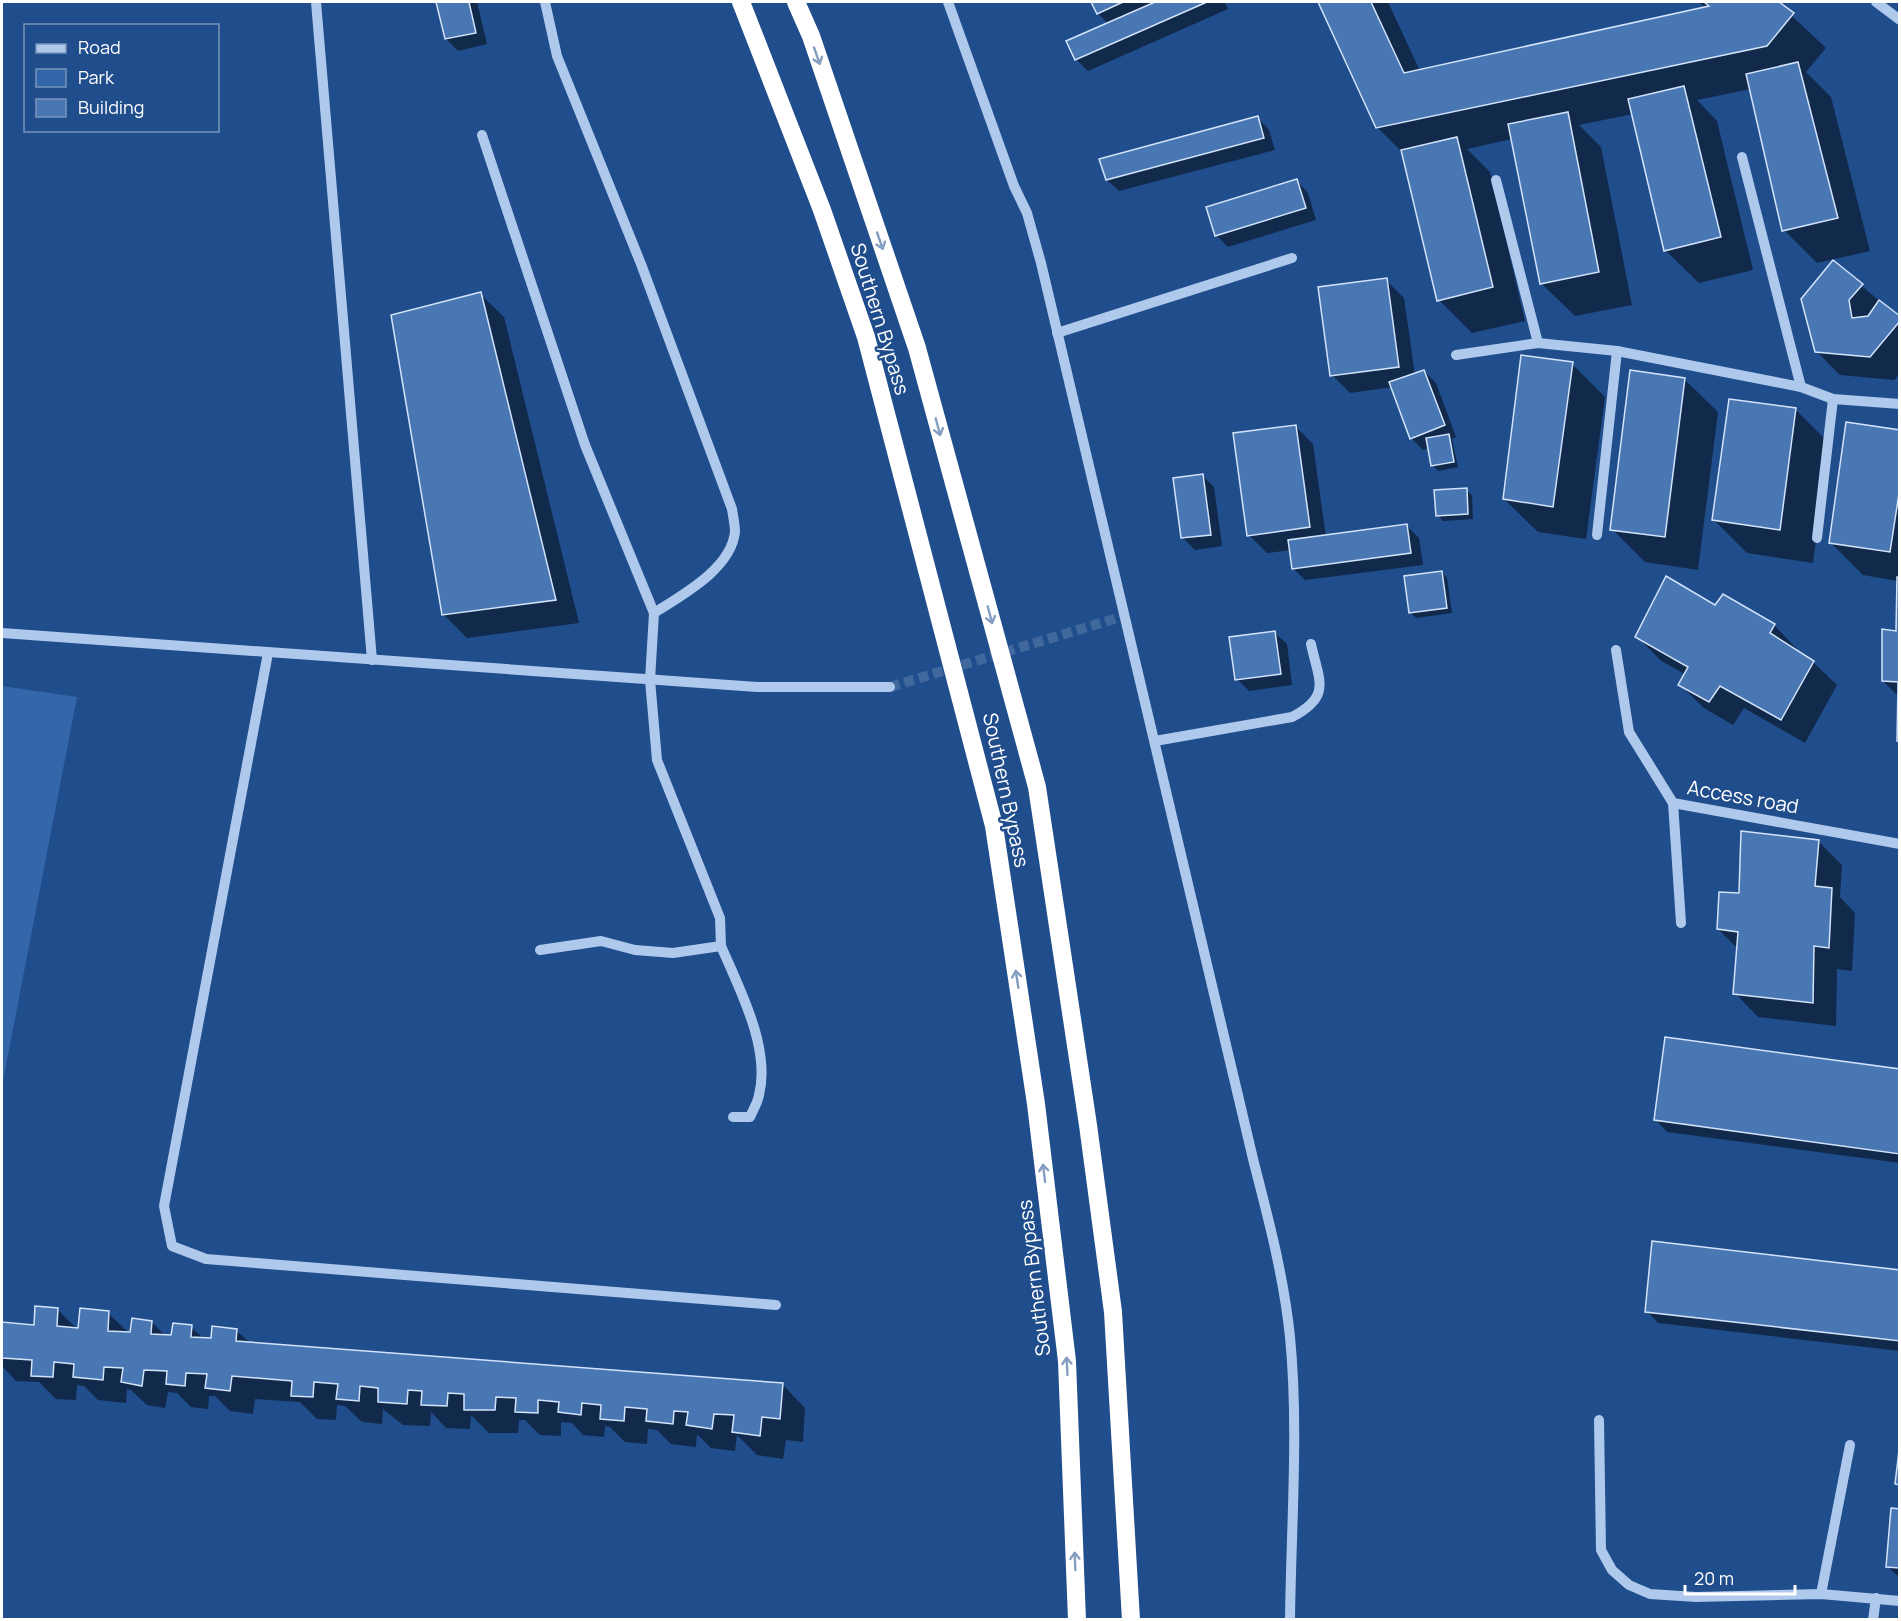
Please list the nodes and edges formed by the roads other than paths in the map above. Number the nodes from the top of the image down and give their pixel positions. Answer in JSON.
{"nodes":[{"id":1,"x":316,"y":2,"type":"edge"},
{"id":2,"x":545,"y":2,"type":"edge"},
{"id":3,"x":741,"y":2,"type":"edge"},
{"id":4,"x":796,"y":2,"type":"edge"},
{"id":5,"x":948,"y":2,"type":"edge"},
{"id":6,"x":1875,"y":2,"type":"edge"},
{"id":7,"x":1899,"y":20,"type":"edge"},
{"id":8,"x":482,"y":135,"type":"dead end"},
{"id":9,"x":1742,"y":157,"type":"dead end"},
{"id":10,"x":1496,"y":180,"type":"dead end"},
{"id":11,"x":1292,"y":258,"type":"dead end"},
{"id":12,"x":1057,"y":333,"type":"junction"},
{"id":13,"x":1538,"y":343,"type":"junction"},
{"id":14,"x":1617,"y":351,"type":"junction"},
{"id":15,"x":1456,"y":355,"type":"dead end"},
{"id":16,"x":1801,"y":387,"type":"junction"},
{"id":17,"x":1833,"y":399,"type":"junction"},
{"id":18,"x":1899,"y":404,"type":"edge"},
{"id":19,"x":1597,"y":535,"type":"dead end"},
{"id":20,"x":1817,"y":538,"type":"dead end"},
{"id":21,"x":654,"y":613,"type":"junction"},
{"id":22,"x":2,"y":633,"type":"edge"},
{"id":23,"x":1311,"y":644,"type":"dead end"},
{"id":24,"x":1616,"y":650,"type":"dead end"},
{"id":25,"x":268,"y":653,"type":"junction"},
{"id":26,"x":372,"y":660,"type":"junction"},
{"id":27,"x":650,"y":680,"type":"junction"},
{"id":28,"x":890,"y":687,"type":"tunnel mouth"},
{"id":29,"x":1155,"y":741,"type":"junction"},
{"id":30,"x":1673,"y":803,"type":"junction"},
{"id":31,"x":1899,"y":843,"type":"edge"},
{"id":32,"x":1681,"y":923,"type":"dead end"},
{"id":33,"x":721,"y":946,"type":"junction"},
{"id":34,"x":540,"y":950,"type":"dead end"},
{"id":35,"x":733,"y":1117,"type":"dead end"},
{"id":36,"x":776,"y":1305,"type":"dead end"},
{"id":37,"x":1599,"y":1420,"type":"dead end"},
{"id":38,"x":1850,"y":1445,"type":"dead end"},
{"id":39,"x":1821,"y":1594,"type":"junction"},
{"id":40,"x":1876,"y":1598,"type":"junction"},
{"id":41,"x":1899,"y":1601,"type":"edge"},
{"id":42,"x":1077,"y":1620,"type":"edge"},
{"id":43,"x":1131,"y":1620,"type":"edge"},
{"id":44,"x":1290,"y":1620,"type":"edge"},
{"id":45,"x":1873,"y":1620,"type":"edge"}],
"edges":[{"from":1,"to":26,"type":"street"},
{"from":2,"to":21,"type":"street"},
{"from":42,"to":3,"type":"highway","name":"Southern Bypass","one_way":true},
{"from":4,"to":43,"type":"highway","name":"Southern Bypass","one_way":true},
{"from":5,"to":12,"type":"street"},
{"from":6,"to":7,"type":"street"},
{"from":8,"to":21,"type":"street"},
{"from":9,"to":16,"type":"street"},
{"from":10,"to":13,"type":"street"},
{"from":11,"to":12,"type":"street"},
{"from":12,"to":29,"type":"street"},
{"from":13,"to":14,"type":"street"},
{"from":13,"to":15,"type":"street"},
{"from":14,"to":16,"type":"street"},
{"from":14,"to":19,"type":"street"},
{"from":16,"to":17,"type":"street"},
{"from":17,"to":18,"type":"street"},
{"from":17,"to":20,"type":"street"},
{"from":21,"to":27,"type":"street"},
{"from":22,"to":25,"type":"street"},
{"from":23,"to":29,"type":"street"},
{"from":24,"to":30,"type":"street","name":"Access road"},
{"from":25,"to":26,"type":"street"},
{"from":25,"to":36,"type":"street"},
{"from":26,"to":27,"type":"street"},
{"from":27,"to":28,"type":"street"},
{"from":27,"to":33,"type":"street"},
{"from":29,"to":44,"type":"street"},
{"from":30,"to":31,"type":"street","name":"Access road"},
{"from":30,"to":32,"type":"street"},
{"from":33,"to":34,"type":"street"},
{"from":33,"to":35,"type":"street"},
{"from":37,"to":39,"type":"street"},
{"from":38,"to":39,"type":"street"},
{"from":39,"to":40,"type":"street"},
{"from":40,"to":41,"type":"street"},
{"from":40,"to":45,"type":"street"}]}
